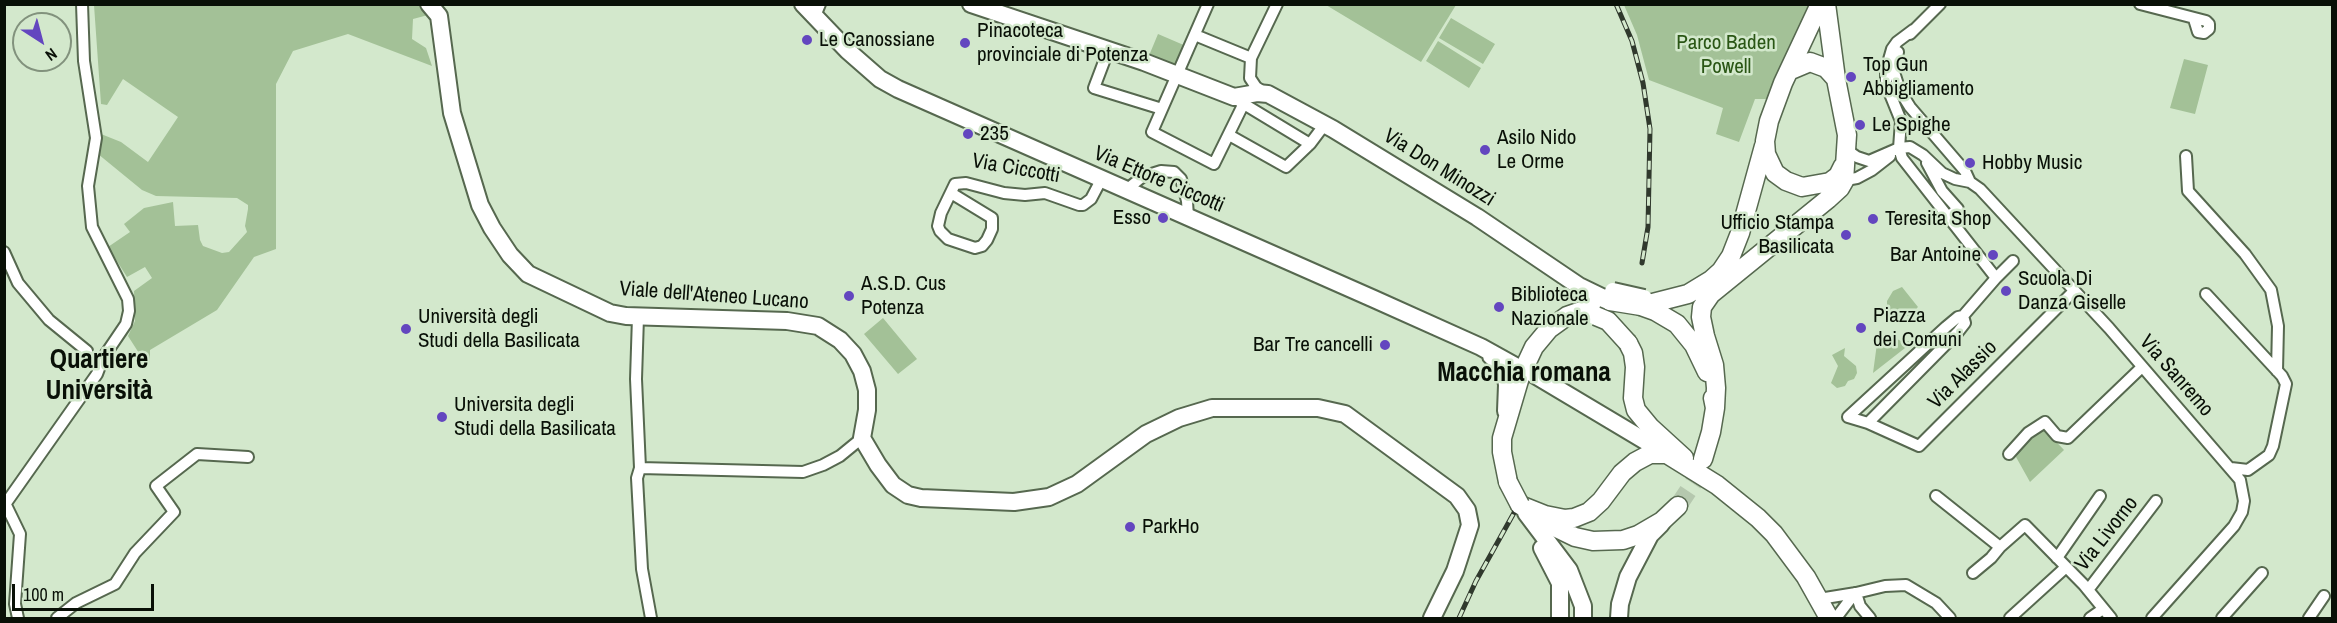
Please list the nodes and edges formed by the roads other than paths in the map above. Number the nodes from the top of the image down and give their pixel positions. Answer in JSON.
{"nodes":[{"id":1,"x":82,"y":4,"type":"edge"},
{"id":2,"x":971,"y":4,"type":"edge"},
{"id":3,"x":1208,"y":4,"type":"edge"},
{"id":4,"x":1277,"y":4,"type":"edge"},
{"id":5,"x":1820,"y":4,"type":"edge"},
{"id":6,"x":1826,"y":4,"type":"edge"},
{"id":7,"x":1940,"y":4,"type":"edge"},
{"id":8,"x":2140,"y":4,"type":"edge"},
{"id":9,"x":436,"y":8,"type":"edge"},
{"id":10,"x":813,"y":8,"type":"edge"},
{"id":11,"x":2194,"y":19,"type":"dead end"},
{"id":12,"x":1913,"y":30,"type":"junction"},
{"id":13,"x":1194,"y":35,"type":"junction"},
{"id":14,"x":1108,"y":51,"type":"junction"},
{"id":15,"x":1251,"y":57,"type":"junction"},
{"id":16,"x":1791,"y":70,"type":"junction"},
{"id":17,"x":1177,"y":74,"type":"junction"},
{"id":18,"x":1836,"y":79,"type":"junction"},
{"id":19,"x":1268,"y":94,"type":"junction"},
{"id":20,"x":1239,"y":101,"type":"junction"},
{"id":21,"x":1162,"y":110,"type":"junction"},
{"id":22,"x":1325,"y":124,"type":"junction"},
{"id":23,"x":1228,"y":135,"type":"junction"},
{"id":24,"x":1765,"y":141,"type":"junction"},
{"id":25,"x":1310,"y":144,"type":"junction"},
{"id":26,"x":1899,"y":148,"type":"junction"},
{"id":27,"x":1923,"y":155,"type":"junction"},
{"id":28,"x":1846,"y":156,"type":"junction"},
{"id":29,"x":2186,"y":156,"type":"dead end"},
{"id":30,"x":1101,"y":180,"type":"junction"},
{"id":31,"x":1837,"y":181,"type":"junction"},
{"id":32,"x":1970,"y":182,"type":"junction"},
{"id":33,"x":1125,"y":191,"type":"junction"},
{"id":34,"x":951,"y":193,"type":"junction"},
{"id":35,"x":1188,"y":217,"type":"junction"},
{"id":36,"x":1948,"y":217,"type":"junction"},
{"id":37,"x":4,"y":252,"type":"edge"},
{"id":38,"x":2013,"y":261,"type":"dead end"},
{"id":39,"x":1996,"y":278,"type":"junction"},
{"id":40,"x":2074,"y":291,"type":"junction"},
{"id":41,"x":2206,"y":294,"type":"dead end"},
{"id":42,"x":1611,"y":296,"type":"junction"},
{"id":43,"x":1642,"y":302,"type":"junction"},
{"id":44,"x":1577,"y":311,"type":"junction"},
{"id":45,"x":1963,"y":316,"type":"junction"},
{"id":46,"x":638,"y":317,"type":"junction"},
{"id":47,"x":1481,"y":347,"type":"junction"},
{"id":48,"x":87,"y":351,"type":"dead end"},
{"id":49,"x":2142,"y":367,"type":"junction"},
{"id":50,"x":1524,"y":370,"type":"junction"},
{"id":51,"x":2277,"y":371,"type":"junction"},
{"id":52,"x":1714,"y":408,"type":"junction"},
{"id":53,"x":1505,"y":423,"type":"junction"},
{"id":54,"x":1869,"y":423,"type":"junction"},
{"id":55,"x":862,"y":438,"type":"junction"},
{"id":56,"x":2009,"y":453,"type":"dead end"},
{"id":57,"x":1667,"y":454,"type":"junction"},
{"id":58,"x":248,"y":457,"type":"dead end"},
{"id":59,"x":1702,"y":466,"type":"junction"},
{"id":60,"x":640,"y":468,"type":"junction"},
{"id":61,"x":2231,"y":468,"type":"junction"},
{"id":62,"x":1936,"y":496,"type":"dead end"},
{"id":63,"x":2100,"y":496,"type":"dead end"},
{"id":64,"x":2156,"y":501,"type":"dead end"},
{"id":65,"x":5,"y":502,"type":"edge"},
{"id":66,"x":1520,"y":505,"type":"junction"},
{"id":67,"x":1673,"y":511,"type":"joint"},
{"id":68,"x":2000,"y":547,"type":"junction"},
{"id":69,"x":2056,"y":558,"type":"junction"},
{"id":70,"x":2065,"y":568,"type":"junction"},
{"id":71,"x":1973,"y":573,"type":"dead end"},
{"id":72,"x":2262,"y":573,"type":"dead end"},
{"id":73,"x":2088,"y":590,"type":"junction"},
{"id":74,"x":1856,"y":593,"type":"junction"},
{"id":75,"x":2324,"y":596,"type":"dead end"},
{"id":76,"x":1819,"y":599,"type":"junction"},
{"id":77,"x":2103,"y":609,"type":"junction"},
{"id":78,"x":1560,"y":613,"type":"edge"},
{"id":79,"x":18,"y":618,"type":"edge"},
{"id":80,"x":57,"y":618,"type":"edge"},
{"id":81,"x":651,"y":618,"type":"edge"},
{"id":82,"x":1432,"y":618,"type":"edge"},
{"id":83,"x":1583,"y":618,"type":"edge"},
{"id":84,"x":1618,"y":618,"type":"edge"},
{"id":85,"x":1829,"y":618,"type":"edge"},
{"id":86,"x":1836,"y":618,"type":"edge"},
{"id":87,"x":1870,"y":618,"type":"edge"},
{"id":88,"x":1950,"y":618,"type":"edge"},
{"id":89,"x":2010,"y":618,"type":"edge"},
{"id":90,"x":2090,"y":618,"type":"edge"},
{"id":91,"x":2111,"y":618,"type":"edge"},
{"id":92,"x":2152,"y":618,"type":"edge"},
{"id":93,"x":2222,"y":618,"type":"edge"},
{"id":94,"x":2309,"y":618,"type":"edge"}],
"edges":[{"from":1,"to":65,"type":"street"},
{"from":2,"to":14,"type":"main road"},
{"from":3,"to":13,"type":"street"},
{"from":4,"to":15,"type":"street"},
{"from":5,"to":16,"type":"main road"},
{"from":6,"to":18,"type":"main road"},
{"from":7,"to":12,"type":"street"},
{"from":8,"to":11,"type":"street"},
{"from":9,"to":46,"type":"main road","name":"Viale dell'Ateneo Lucano"},
{"from":10,"to":30,"type":"main road","name":"Via Ettore Ciccotti"},
{"from":12,"to":26,"type":"street"},
{"from":12,"to":32,"type":"street"},
{"from":13,"to":15,"type":"street"},
{"from":13,"to":17,"type":"street"},
{"from":14,"to":17,"type":"main road"},
{"from":14,"to":21,"type":"street"},
{"from":15,"to":19,"type":"street"},
{"from":16,"to":18,"type":"main road"},
{"from":16,"to":24,"type":"main road"},
{"from":17,"to":20,"type":"main road"},
{"from":17,"to":21,"type":"street"},
{"from":18,"to":28,"type":"main road"},
{"from":19,"to":20,"type":"main road"},
{"from":19,"to":22,"type":"main road","name":"Via Don Minozzi"},
{"from":20,"to":23,"type":"street"},
{"from":20,"to":25,"type":"street"},
{"from":21,"to":23,"type":"street"},
{"from":22,"to":25,"type":"street"},
{"from":22,"to":42,"type":"main road","name":"Via Don Minozzi"},
{"from":23,"to":25,"type":"street"},
{"from":24,"to":31,"type":"main road"},
{"from":24,"to":43,"type":"main road"},
{"from":26,"to":27,"type":"street","name":"Via Sanremo"},
{"from":26,"to":28,"type":"street"},
{"from":26,"to":31,"type":"street"},
{"from":26,"to":36,"type":"street"},
{"from":27,"to":32,"type":"street","name":"Via Sanremo"},
{"from":27,"to":36,"type":"street"},
{"from":28,"to":31,"type":"main road"},
{"from":29,"to":51,"type":"street"},
{"from":30,"to":33,"type":"main road","name":"Via Ettore Ciccotti"},
{"from":30,"to":34,"type":"street","name":"Via Ciccotti"},
{"from":31,"to":52,"type":"main road"},
{"from":32,"to":40,"type":"street","name":"Via Sanremo"},
{"from":33,"to":35,"type":"main road","name":"Via Ettore Ciccotti"},
{"from":33,"to":35,"type":"street"},
{"from":34,"to":34,"type":"street","name":"Via Ciccotti"},
{"from":35,"to":47,"type":"main road","name":"Via Ettore Ciccotti"},
{"from":36,"to":39,"type":"street"},
{"from":37,"to":48,"type":"street"},
{"from":38,"to":39,"type":"street"},
{"from":39,"to":45,"type":"street"},
{"from":40,"to":49,"type":"street","name":"Via Sanremo"},
{"from":40,"to":54,"type":"street","name":"Via Alassio"},
{"from":41,"to":51,"type":"street"},
{"from":42,"to":43,"type":"main road","bridge":true},
{"from":42,"to":44,"type":"main road"},
{"from":43,"to":52,"type":"main road"},
{"from":44,"to":50,"type":"main road"},
{"from":44,"to":59,"type":"main road","bridge":true},
{"from":45,"to":54,"type":"street"},
{"from":45,"to":54,"type":"street"},
{"from":46,"to":55,"type":"main road","name":"Viale dell'Ateneo Lucano"},
{"from":46,"to":60,"type":"street"},
{"from":47,"to":50,"type":"main road","name":"Via Ettore Ciccotti"},
{"from":47,"to":53,"type":"main road"},
{"from":49,"to":56,"type":"street"},
{"from":49,"to":61,"type":"street","name":"Via Sanremo"},
{"from":50,"to":53,"type":"main road"},
{"from":50,"to":57,"type":"main road","name":"Via Ettore Ciccotti"},
{"from":51,"to":61,"type":"street"},
{"from":52,"to":59,"type":"main road"},
{"from":53,"to":66,"type":"main road","bridge":true},
{"from":55,"to":60,"type":"street"},
{"from":55,"to":82,"type":"main road"},
{"from":57,"to":59,"type":"main road","name":"Via Ettore Ciccotti"},
{"from":57,"to":66,"type":"main road"},
{"from":58,"to":80,"type":"street"},
{"from":59,"to":76,"type":"main road"},
{"from":60,"to":81,"type":"street"},
{"from":61,"to":92,"type":"street","name":"Via Sanremo"},
{"from":62,"to":68,"type":"street"},
{"from":63,"to":69,"type":"street","name":"Via Livorno"},
{"from":64,"to":73,"type":"street","name":"Via Livorno"},
{"from":65,"to":79,"type":"street"},
{"from":66,"to":67,"type":"main road"},
{"from":66,"to":78,"type":"main road"},
{"from":66,"to":83,"type":"main road"},
{"from":67,"to":84,"type":"main road"},
{"from":68,"to":69,"type":"street","name":"Via Livorno"},
{"from":68,"to":71,"type":"street","name":"Via Livorno"},
{"from":69,"to":70,"type":"street","name":"Via Livorno"},
{"from":70,"to":73,"type":"street","name":"Via Livorno"},
{"from":70,"to":89,"type":"street","name":"Via Livorno"},
{"from":72,"to":93,"type":"street"},
{"from":73,"to":77,"type":"street","name":"Via Livorno"},
{"from":74,"to":76,"type":"street"},
{"from":74,"to":86,"type":"street"},
{"from":74,"to":87,"type":"street"},
{"from":74,"to":88,"type":"street"},
{"from":75,"to":94,"type":"street"},
{"from":76,"to":85,"type":"main road"},
{"from":77,"to":90,"type":"street"},
{"from":77,"to":91,"type":"street","name":"Via Livorno"}]}
